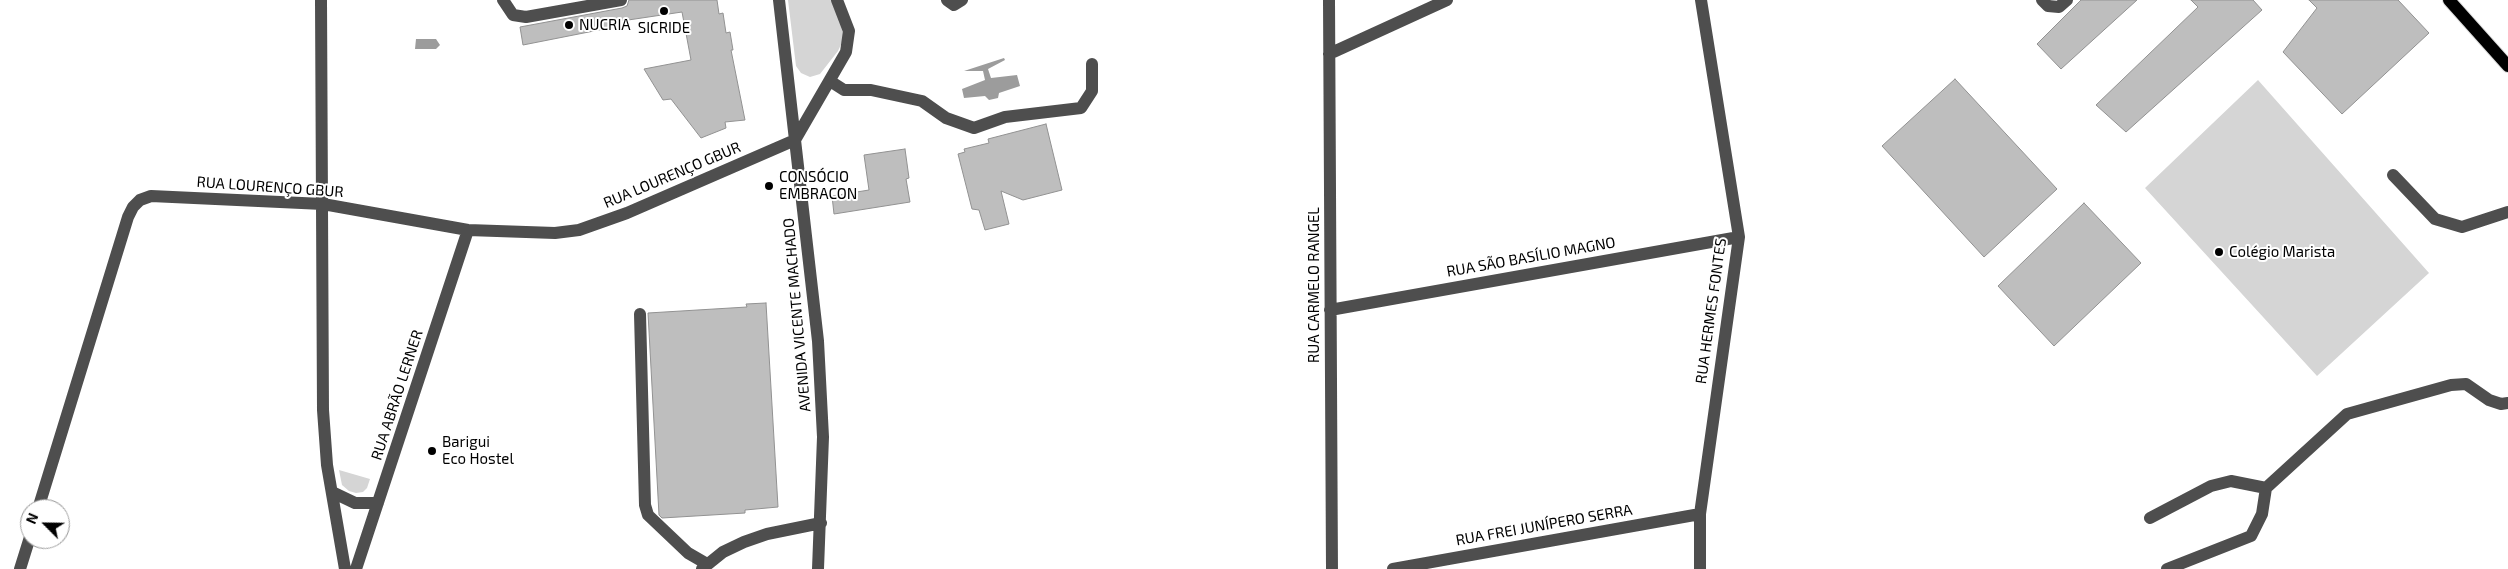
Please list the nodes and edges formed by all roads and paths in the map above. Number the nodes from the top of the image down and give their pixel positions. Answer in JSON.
{"nodes":[{"id":1,"x":321,"y":0,"type":"edge"},
{"id":2,"x":503,"y":0,"type":"edge"},
{"id":3,"x":621,"y":0,"type":"edge"},
{"id":4,"x":779,"y":0,"type":"edge"},
{"id":5,"x":837,"y":0,"type":"edge"},
{"id":6,"x":948,"y":0,"type":"edge"},
{"id":7,"x":962,"y":0,"type":"edge"},
{"id":8,"x":1329,"y":0,"type":"edge"},
{"id":9,"x":1447,"y":0,"type":"edge"},
{"id":10,"x":1701,"y":0,"type":"edge"},
{"id":11,"x":2042,"y":0,"type":"edge"},
{"id":12,"x":2067,"y":0,"type":"edge"},
{"id":13,"x":2449,"y":0,"type":"edge"},
{"id":14,"x":2494,"y":48,"type":"junction"},
{"id":15,"x":2508,"y":52,"type":"edge"},
{"id":16,"x":1329,"y":54,"type":"junction"},
{"id":17,"x":1092,"y":64,"type":"dead end"},
{"id":18,"x":2508,"y":66,"type":"edge"},
{"id":19,"x":830,"y":81,"type":"junction"},
{"id":20,"x":795,"y":140,"type":"junction"},
{"id":21,"x":2393,"y":175,"type":"dead end"},
{"id":22,"x":323,"y":204,"type":"junction"},
{"id":23,"x":2508,"y":212,"type":"edge"},
{"id":24,"x":468,"y":230,"type":"junction"},
{"id":25,"x":1739,"y":236,"type":"junction"},
{"id":26,"x":1330,"y":310,"type":"junction"},
{"id":27,"x":640,"y":314,"type":"dead end"},
{"id":28,"x":2508,"y":403,"type":"edge"},
{"id":29,"x":2266,"y":488,"type":"junction"},
{"id":30,"x":332,"y":492,"type":"junction"},
{"id":31,"x":41,"y":499,"type":"edge"},
{"id":32,"x":378,"y":503,"type":"junction"},
{"id":33,"x":1700,"y":514,"type":"junction"},
{"id":34,"x":2150,"y":518,"type":"dead end"},
{"id":35,"x":821,"y":523,"type":"junction"},
{"id":36,"x":26,"y":549,"type":"edge"},
{"id":37,"x":705,"y":567,"type":"edge"},
{"id":38,"x":20,"y":569,"type":"edge"},
{"id":39,"x":345,"y":569,"type":"edge"},
{"id":40,"x":356,"y":569,"type":"edge"},
{"id":41,"x":818,"y":569,"type":"edge"},
{"id":42,"x":1332,"y":569,"type":"edge"},
{"id":43,"x":1393,"y":569,"type":"edge"},
{"id":44,"x":1700,"y":569,"type":"edge"},
{"id":45,"x":2167,"y":569,"type":"edge"}],
"edges":[{"from":1,"to":22,"type":"street"},
{"from":2,"to":3,"type":"street"},
{"from":4,"to":20,"type":"street","name":"AVENIDA VICENTE MACHADO"},
{"from":5,"to":19,"type":"street"},
{"from":6,"to":7,"type":"street"},
{"from":8,"to":16,"type":"street","name":"RUA CARMELO RANGEL"},
{"from":9,"to":16,"type":"street"},
{"from":10,"to":25,"type":"street","name":"RUA HERMES FONTES"},
{"from":11,"to":12,"type":"street"},
{"from":13,"to":14,"type":"main road"},
{"from":14,"to":15,"type":"main road"},
{"from":14,"to":18,"type":"main road"},
{"from":16,"to":26,"type":"street","name":"RUA CARMELO RANGEL"},
{"from":17,"to":19,"type":"street"},
{"from":19,"to":20,"type":"street"},
{"from":20,"to":24,"type":"street","name":"RUA LOURENÇO GBUR"},
{"from":20,"to":35,"type":"street","name":"AVENIDA VICENTE MACHADO"},
{"from":21,"to":23,"type":"street"},
{"from":22,"to":24,"type":"street","name":"RUA LOURENÇO GBUR"},
{"from":22,"to":30,"type":"street"},
{"from":22,"to":31,"type":"street","name":"RUA LOURENÇO GBUR"},
{"from":24,"to":32,"type":"street","name":"RUA ABRÃO LERNER"},
{"from":25,"to":26,"type":"street","name":"RUA SÃO BASÍLIO MAGNO"},
{"from":25,"to":33,"type":"street","name":"RUA HERMES FONTES"},
{"from":26,"to":42,"type":"street","name":"RUA CARMELO RANGEL"},
{"from":27,"to":37,"type":"street"},
{"from":28,"to":29,"type":"street"},
{"from":29,"to":34,"type":"street"},
{"from":29,"to":45,"type":"street"},
{"from":30,"to":32,"type":"street"},
{"from":30,"to":39,"type":"street"},
{"from":32,"to":40,"type":"street","name":"RUA ABRÃO LERNER"},
{"from":33,"to":43,"type":"street","name":"RUA FREI JUNÍPERO SERRA"},
{"from":33,"to":44,"type":"street","name":"RUA HERMES FONTES"},
{"from":35,"to":37,"type":"street"},
{"from":35,"to":41,"type":"street","name":"AVENIDA VICENTE MACHADO"},
{"from":36,"to":38,"type":"street"}]}
